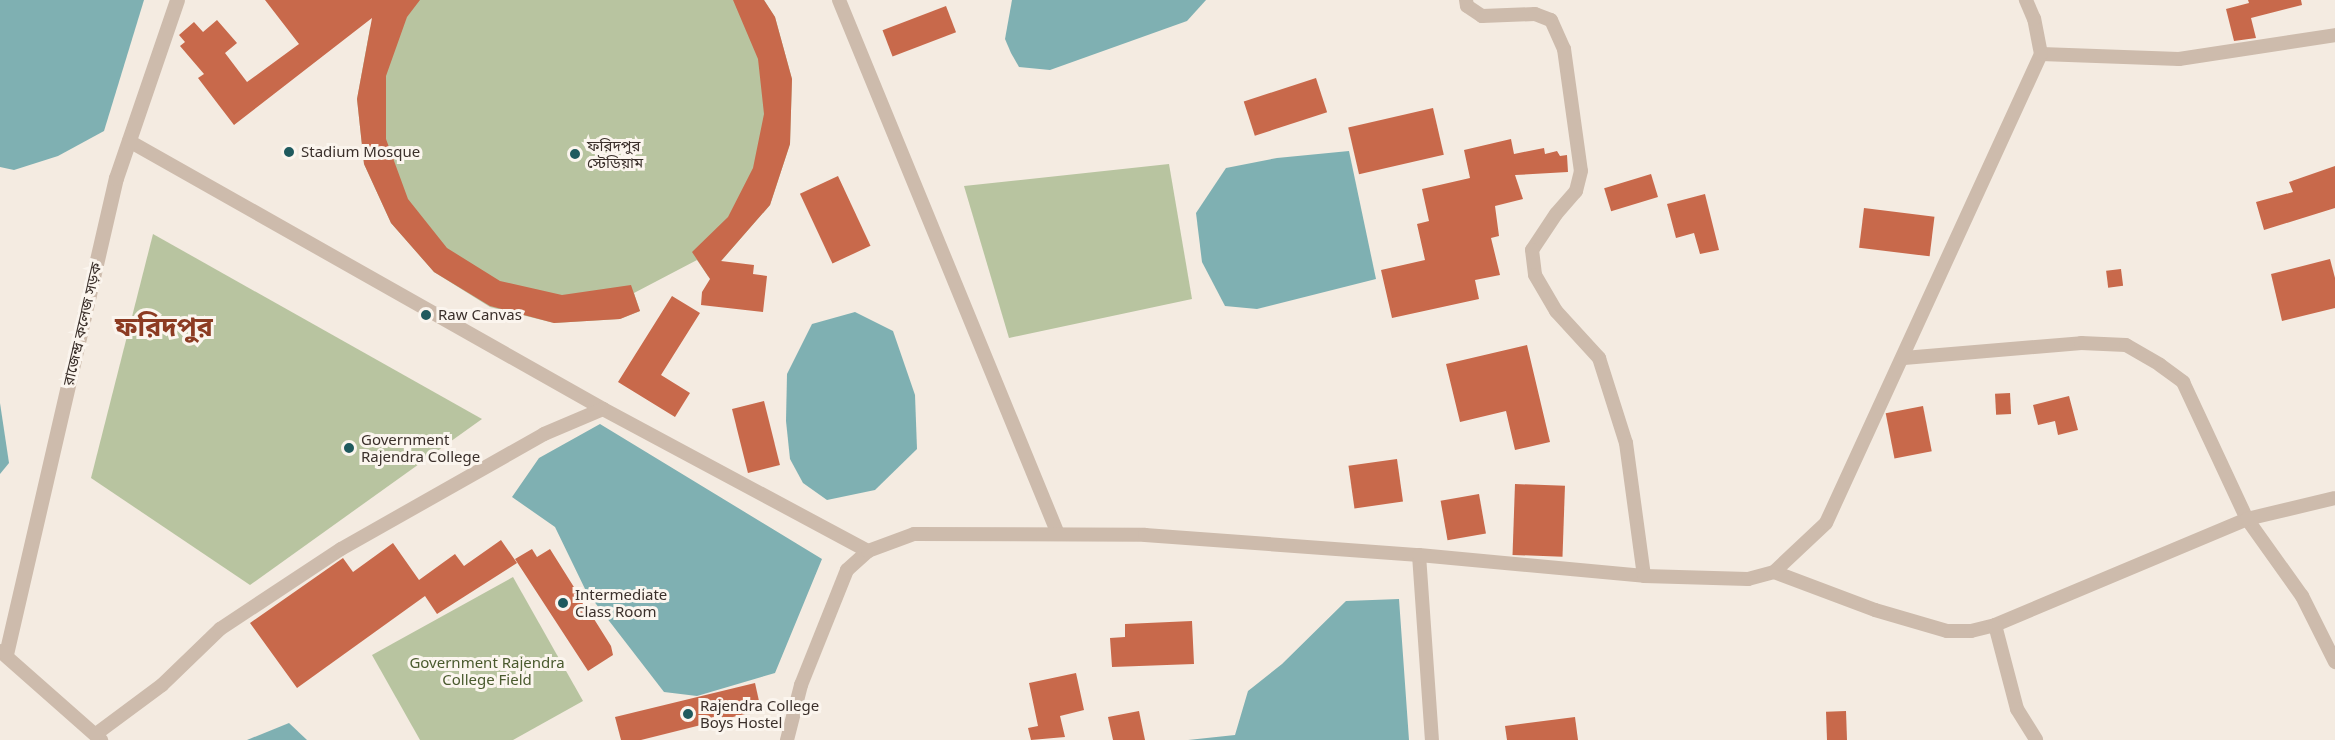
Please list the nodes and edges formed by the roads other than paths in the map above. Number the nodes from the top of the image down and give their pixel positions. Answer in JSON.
{"nodes":[{"id":1,"x":177,"y":0,"type":"edge"},
{"id":2,"x":839,"y":0,"type":"edge"},
{"id":3,"x":1466,"y":0,"type":"edge"},
{"id":4,"x":2026,"y":0,"type":"edge"},
{"id":5,"x":2335,"y":35,"type":"edge"},
{"id":6,"x":2041,"y":54,"type":"junction"},
{"id":7,"x":129,"y":141,"type":"junction"},
{"id":8,"x":1904,"y":358,"type":"junction"},
{"id":9,"x":603,"y":409,"type":"junction"},
{"id":10,"x":2335,"y":498,"type":"edge"},
{"id":11,"x":2247,"y":519,"type":"junction"},
{"id":12,"x":1058,"y":534,"type":"junction"},
{"id":13,"x":868,"y":551,"type":"junction"},
{"id":14,"x":1419,"y":555,"type":"junction"},
{"id":15,"x":1774,"y":572,"type":"junction"},
{"id":16,"x":1644,"y":576,"type":"junction"},
{"id":17,"x":1995,"y":625,"type":"junction"},
{"id":18,"x":3,"y":652,"type":"edge"},
{"id":19,"x":2335,"y":662,"type":"edge"},
{"id":20,"x":99,"y":737,"type":"edge"},
{"id":21,"x":787,"y":740,"type":"edge"},
{"id":22,"x":1432,"y":740,"type":"edge"},
{"id":23,"x":2036,"y":740,"type":"edge"}],
"edges":[{"from":1,"to":7,"type":"street","name":"রাজেন্দ্র কলেজ সড়ক"},
{"from":2,"to":12,"type":"street"},
{"from":3,"to":16,"type":"street"},
{"from":4,"to":6,"type":"street"},
{"from":5,"to":6,"type":"street"},
{"from":6,"to":8,"type":"street"},
{"from":7,"to":9,"type":"street"},
{"from":7,"to":18,"type":"street","name":"রাজেন্দ্র কলেজ সড়ক"},
{"from":8,"to":11,"type":"street"},
{"from":8,"to":15,"type":"street"},
{"from":9,"to":13,"type":"street"},
{"from":9,"to":20,"type":"street"},
{"from":10,"to":11,"type":"street"},
{"from":11,"to":17,"type":"street"},
{"from":11,"to":19,"type":"street"},
{"from":12,"to":13,"type":"street"},
{"from":12,"to":14,"type":"street"},
{"from":13,"to":21,"type":"street"},
{"from":14,"to":16,"type":"street"},
{"from":14,"to":22,"type":"street"},
{"from":15,"to":16,"type":"street"},
{"from":15,"to":17,"type":"street"},
{"from":17,"to":23,"type":"street"},
{"from":18,"to":20,"type":"street"}]}
